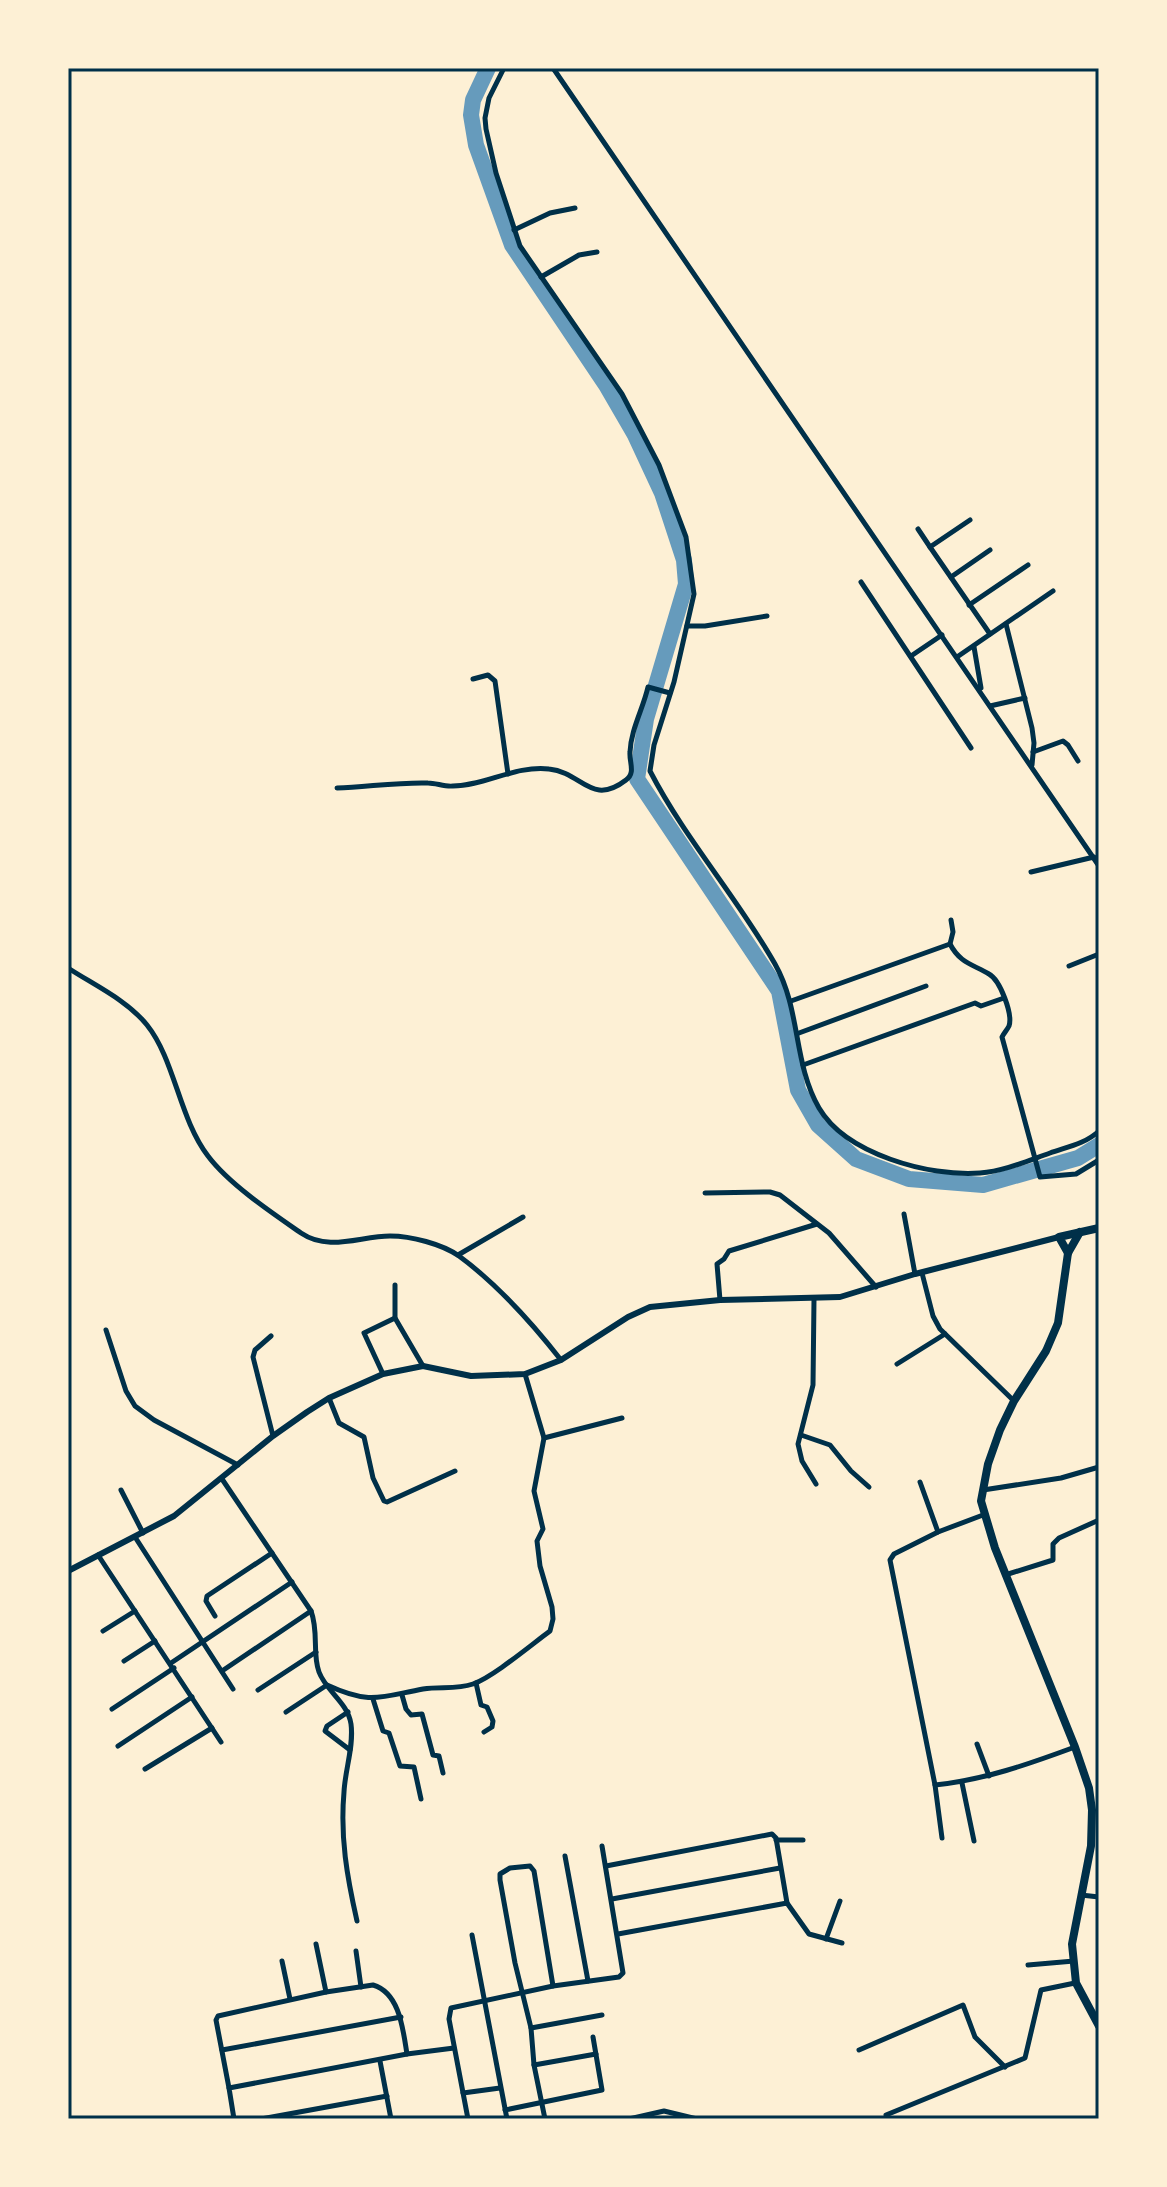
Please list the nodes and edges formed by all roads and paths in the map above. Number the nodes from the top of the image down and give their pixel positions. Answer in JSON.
{"nodes":[{"id":1,"x":504,"y":68,"type":"edge"},
{"id":2,"x":553,"y":68,"type":"edge"},
{"id":3,"x":575,"y":208,"type":"dead end"},
{"id":4,"x":514,"y":230,"type":"junction"},
{"id":5,"x":597,"y":252,"type":"dead end"},
{"id":6,"x":540,"y":277,"type":"junction"},
{"id":7,"x":970,"y":520,"type":"dead end"},
{"id":8,"x":918,"y":529,"type":"dead end"},
{"id":9,"x":930,"y":547,"type":"junction"},
{"id":10,"x":990,"y":550,"type":"dead end"},
{"id":11,"x":1028,"y":565,"type":"dead end"},
{"id":12,"x":951,"y":577,"type":"junction"},
{"id":13,"x":861,"y":582,"type":"dead end"},
{"id":14,"x":1053,"y":591,"type":"dead end"},
{"id":15,"x":969,"y":605,"type":"junction"},
{"id":16,"x":767,"y":616,"type":"dead end"},
{"id":17,"x":1006,"y":624,"type":"junction"},
{"id":18,"x":687,"y":626,"type":"junction"},
{"id":19,"x":990,"y":634,"type":"junction"},
{"id":20,"x":942,"y":635,"type":"junction"},
{"id":21,"x":974,"y":646,"type":"junction"},
{"id":22,"x":911,"y":656,"type":"junction"},
{"id":23,"x":957,"y":657,"type":"junction"},
{"id":24,"x":473,"y":679,"type":"dead end"},
{"id":25,"x":670,"y":693,"type":"junction"},
{"id":26,"x":981,"y":693,"type":"junction"},
{"id":27,"x":1025,"y":698,"type":"junction"},
{"id":28,"x":990,"y":706,"type":"junction"},
{"id":29,"x":971,"y":748,"type":"dead end"},
{"id":30,"x":1033,"y":752,"type":"junction"},
{"id":31,"x":1078,"y":761,"type":"dead end"},
{"id":32,"x":1032,"y":766,"type":"junction"},
{"id":33,"x":508,"y":774,"type":"junction"},
{"id":34,"x":337,"y":788,"type":"dead end"},
{"id":35,"x":1094,"y":857,"type":"junction"},
{"id":36,"x":1099,"y":866,"type":"edge"},
{"id":37,"x":1031,"y":872,"type":"dead end"},
{"id":38,"x":951,"y":920,"type":"dead end"},
{"id":39,"x":950,"y":944,"type":"junction"},
{"id":40,"x":1099,"y":954,"type":"edge"},
{"id":41,"x":1069,"y":966,"type":"dead end"},
{"id":42,"x":68,"y":968,"type":"edge"},
{"id":43,"x":926,"y":986,"type":"dead end"},
{"id":44,"x":1004,"y":998,"type":"junction"},
{"id":45,"x":791,"y":1001,"type":"junction"},
{"id":46,"x":799,"y":1033,"type":"junction"},
{"id":47,"x":803,"y":1065,"type":"junction"},
{"id":48,"x":1099,"y":1131,"type":"edge"},
{"id":49,"x":1099,"y":1160,"type":"edge"},
{"id":50,"x":1036,"y":1162,"type":"junction"},
{"id":51,"x":705,"y":1193,"type":"dead end"},
{"id":52,"x":904,"y":1214,"type":"dead end"},
{"id":53,"x":523,"y":1217,"type":"dead end"},
{"id":54,"x":817,"y":1224,"type":"junction"},
{"id":55,"x":1099,"y":1228,"type":"edge"},
{"id":56,"x":1080,"y":1232,"type":"junction"},
{"id":57,"x":1059,"y":1237,"type":"junction"},
{"id":58,"x":1068,"y":1253,"type":"junction"},
{"id":59,"x":458,"y":1255,"type":"junction"},
{"id":60,"x":918,"y":1274,"type":"junction"},
{"id":61,"x":395,"y":1285,"type":"dead end"},
{"id":62,"x":877,"y":1287,"type":"junction"},
{"id":63,"x":814,"y":1299,"type":"junction"},
{"id":64,"x":720,"y":1300,"type":"junction"},
{"id":65,"x":395,"y":1318,"type":"junction"},
{"id":66,"x":106,"y":1330,"type":"dead end"},
{"id":67,"x":945,"y":1334,"type":"junction"},
{"id":68,"x":271,"y":1336,"type":"dead end"},
{"id":69,"x":561,"y":1360,"type":"junction"},
{"id":70,"x":897,"y":1364,"type":"dead end"},
{"id":71,"x":423,"y":1366,"type":"junction"},
{"id":72,"x":383,"y":1374,"type":"junction"},
{"id":73,"x":525,"y":1374,"type":"junction"},
{"id":74,"x":329,"y":1398,"type":"junction"},
{"id":75,"x":1014,"y":1401,"type":"junction"},
{"id":76,"x":622,"y":1418,"type":"dead end"},
{"id":77,"x":801,"y":1435,"type":"junction"},
{"id":78,"x":273,"y":1436,"type":"junction"},
{"id":79,"x":544,"y":1438,"type":"junction"},
{"id":80,"x":238,"y":1465,"type":"junction"},
{"id":81,"x":1099,"y":1467,"type":"edge"},
{"id":82,"x":455,"y":1471,"type":"dead end"},
{"id":83,"x":222,"y":1479,"type":"junction"},
{"id":84,"x":920,"y":1482,"type":"dead end"},
{"id":85,"x":816,"y":1484,"type":"dead end"},
{"id":86,"x":869,"y":1487,"type":"dead end"},
{"id":87,"x":121,"y":1490,"type":"dead end"},
{"id":88,"x":982,"y":1490,"type":"junction"},
{"id":89,"x":983,"y":1515,"type":"junction"},
{"id":90,"x":1099,"y":1520,"type":"edge"},
{"id":91,"x":938,"y":1532,"type":"junction"},
{"id":92,"x":143,"y":1533,"type":"junction"},
{"id":93,"x":135,"y":1537,"type":"junction"},
{"id":94,"x":272,"y":1553,"type":"junction"},
{"id":95,"x":98,"y":1554,"type":"junction"},
{"id":96,"x":68,"y":1571,"type":"edge"},
{"id":97,"x":1005,"y":1575,"type":"junction"},
{"id":98,"x":292,"y":1582,"type":"junction"},
{"id":99,"x":135,"y":1611,"type":"junction"},
{"id":100,"x":311,"y":1611,"type":"junction"},
{"id":101,"x":215,"y":1616,"type":"dead end"},
{"id":102,"x":103,"y":1631,"type":"dead end"},
{"id":103,"x":155,"y":1641,"type":"junction"},
{"id":104,"x":202,"y":1642,"type":"junction"},
{"id":105,"x":316,"y":1652,"type":"junction"},
{"id":106,"x":124,"y":1661,"type":"dead end"},
{"id":107,"x":172,"y":1666,"type":"junction"},
{"id":108,"x":222,"y":1672,"type":"junction"},
{"id":109,"x":476,"y":1683,"type":"junction"},
{"id":110,"x":327,"y":1685,"type":"junction"},
{"id":111,"x":233,"y":1689,"type":"dead end"},
{"id":112,"x":258,"y":1690,"type":"dead end"},
{"id":113,"x":402,"y":1695,"type":"junction"},
{"id":114,"x":192,"y":1697,"type":"junction"},
{"id":115,"x":372,"y":1698,"type":"junction"},
{"id":116,"x":112,"y":1709,"type":"dead end"},
{"id":117,"x":286,"y":1712,"type":"dead end"},
{"id":118,"x":348,"y":1712,"type":"junction"},
{"id":119,"x":212,"y":1728,"type":"junction"},
{"id":120,"x":484,"y":1732,"type":"dead end"},
{"id":121,"x":221,"y":1742,"type":"dead end"},
{"id":122,"x":977,"y":1744,"type":"dead end"},
{"id":123,"x":118,"y":1746,"type":"dead end"},
{"id":124,"x":1075,"y":1747,"type":"junction"},
{"id":125,"x":350,"y":1750,"type":"junction"},
{"id":126,"x":145,"y":1769,"type":"dead end"},
{"id":127,"x":443,"y":1773,"type":"dead end"},
{"id":128,"x":989,"y":1776,"type":"junction"},
{"id":129,"x":962,"y":1783,"type":"junction"},
{"id":130,"x":935,"y":1785,"type":"junction"},
{"id":131,"x":421,"y":1799,"type":"dead end"},
{"id":132,"x":942,"y":1838,"type":"dead end"},
{"id":133,"x":776,"y":1840,"type":"junction"},
{"id":134,"x":803,"y":1840,"type":"dead end"},
{"id":135,"x":974,"y":1841,"type":"dead end"},
{"id":136,"x":602,"y":1846,"type":"dead end"},
{"id":137,"x":565,"y":1856,"type":"dead end"},
{"id":138,"x":606,"y":1866,"type":"junction"},
{"id":139,"x":780,"y":1868,"type":"junction"},
{"id":140,"x":1080,"y":1895,"type":"junction"},
{"id":141,"x":1099,"y":1897,"type":"edge"},
{"id":142,"x":612,"y":1899,"type":"junction"},
{"id":143,"x":840,"y":1901,"type":"dead end"},
{"id":144,"x":787,"y":1903,"type":"junction"},
{"id":145,"x":357,"y":1921,"type":"dead end"},
{"id":146,"x":618,"y":1934,"type":"junction"},
{"id":147,"x":472,"y":1935,"type":"dead end"},
{"id":148,"x":826,"y":1939,"type":"junction"},
{"id":149,"x":842,"y":1943,"type":"dead end"},
{"id":150,"x":316,"y":1944,"type":"dead end"},
{"id":151,"x":356,"y":1951,"type":"dead end"},
{"id":152,"x":282,"y":1961,"type":"dead end"},
{"id":153,"x":1074,"y":1961,"type":"junction"},
{"id":154,"x":1028,"y":1965,"type":"dead end"},
{"id":155,"x":588,"y":1981,"type":"junction"},
{"id":156,"x":1076,"y":1983,"type":"junction"},
{"id":157,"x":553,"y":1986,"type":"junction"},
{"id":158,"x":361,"y":1987,"type":"junction"},
{"id":159,"x":326,"y":1992,"type":"junction"},
{"id":160,"x":523,"y":1994,"type":"junction"},
{"id":161,"x":290,"y":1999,"type":"junction"},
{"id":162,"x":485,"y":2000,"type":"junction"},
{"id":163,"x":602,"y":2015,"type":"dead end"},
{"id":164,"x":401,"y":2017,"type":"junction"},
{"id":165,"x":1099,"y":2026,"type":"edge"},
{"id":166,"x":531,"y":2028,"type":"junction"},
{"id":167,"x":593,"y":2037,"type":"dead end"},
{"id":168,"x":454,"y":2048,"type":"junction"},
{"id":169,"x":222,"y":2050,"type":"junction"},
{"id":170,"x":859,"y":2050,"type":"dead end"},
{"id":171,"x":407,"y":2054,"type":"junction"},
{"id":172,"x":596,"y":2054,"type":"junction"},
{"id":173,"x":380,"y":2061,"type":"junction"},
{"id":174,"x":534,"y":2065,"type":"junction"},
{"id":175,"x":1005,"y":2067,"type":"junction"},
{"id":176,"x":229,"y":2088,"type":"junction"},
{"id":177,"x":500,"y":2088,"type":"junction"},
{"id":178,"x":463,"y":2093,"type":"junction"},
{"id":179,"x":387,"y":2096,"type":"junction"},
{"id":180,"x":542,"y":2102,"type":"junction"},
{"id":181,"x":505,"y":2110,"type":"junction"},
{"id":182,"x":886,"y":2115,"type":"dead end"},
{"id":183,"x":651,"y":2117,"type":"edge"},
{"id":184,"x":686,"y":2117,"type":"edge"},
{"id":185,"x":234,"y":2118,"type":"edge"},
{"id":186,"x":226,"y":2119,"type":"edge"},
{"id":187,"x":261,"y":2119,"type":"edge"},
{"id":188,"x":391,"y":2119,"type":"edge"},
{"id":189,"x":468,"y":2119,"type":"edge"},
{"id":190,"x":507,"y":2119,"type":"edge"},
{"id":191,"x":545,"y":2119,"type":"edge"},
{"id":192,"x":629,"y":2119,"type":"edge"},
{"id":193,"x":697,"y":2119,"type":"edge"}],
"edges":[{"from":1,"to":4,"type":"street"},
{"from":2,"to":20,"type":"street"},
{"from":3,"to":4,"type":"street"},
{"from":4,"to":6,"type":"street"},
{"from":5,"to":6,"type":"street"},
{"from":6,"to":18,"type":"street"},
{"from":7,"to":9,"type":"street"},
{"from":8,"to":9,"type":"street"},
{"from":9,"to":12,"type":"street"},
{"from":10,"to":12,"type":"street"},
{"from":11,"to":15,"type":"street"},
{"from":12,"to":15,"type":"street"},
{"from":13,"to":22,"type":"street"},
{"from":14,"to":17,"type":"street"},
{"from":15,"to":19,"type":"street"},
{"from":16,"to":18,"type":"street"},
{"from":17,"to":19,"type":"street"},
{"from":17,"to":27,"type":"street"},
{"from":18,"to":25,"type":"street"},
{"from":19,"to":21,"type":"street"},
{"from":20,"to":22,"type":"street"},
{"from":20,"to":23,"type":"street"},
{"from":21,"to":23,"type":"street"},
{"from":21,"to":26,"type":"street"},
{"from":22,"to":29,"type":"street"},
{"from":23,"to":26,"type":"street"},
{"from":24,"to":33,"type":"street"},
{"from":25,"to":33,"type":"street"},
{"from":25,"to":45,"type":"street"},
{"from":26,"to":28,"type":"street"},
{"from":27,"to":28,"type":"street"},
{"from":27,"to":30,"type":"street"},
{"from":28,"to":32,"type":"street"},
{"from":30,"to":31,"type":"street"},
{"from":30,"to":32,"type":"street"},
{"from":32,"to":35,"type":"street"},
{"from":33,"to":34,"type":"street"},
{"from":35,"to":36,"type":"street"},
{"from":35,"to":37,"type":"street"},
{"from":38,"to":39,"type":"street"},
{"from":39,"to":44,"type":"street"},
{"from":39,"to":45,"type":"street"},
{"from":40,"to":41,"type":"street"},
{"from":42,"to":59,"type":"street"},
{"from":43,"to":46,"type":"street"},
{"from":44,"to":47,"type":"street"},
{"from":44,"to":50,"type":"street"},
{"from":45,"to":46,"type":"street"},
{"from":46,"to":47,"type":"street"},
{"from":47,"to":50,"type":"street"},
{"from":48,"to":50,"type":"street"},
{"from":49,"to":50,"type":"street"},
{"from":51,"to":54,"type":"street"},
{"from":52,"to":60,"type":"street"},
{"from":53,"to":59,"type":"street"},
{"from":54,"to":62,"type":"street"},
{"from":54,"to":64,"type":"street"},
{"from":55,"to":56,"type":"main road"},
{"from":56,"to":57,"type":"main road"},
{"from":56,"to":58,"type":"main road"},
{"from":57,"to":58,"type":"main road"},
{"from":57,"to":60,"type":"street"},
{"from":58,"to":75,"type":"main road"},
{"from":59,"to":69,"type":"street"},
{"from":60,"to":62,"type":"street"},
{"from":60,"to":67,"type":"street"},
{"from":61,"to":65,"type":"street"},
{"from":62,"to":63,"type":"street"},
{"from":63,"to":64,"type":"street"},
{"from":63,"to":77,"type":"street"},
{"from":64,"to":69,"type":"street"},
{"from":65,"to":71,"type":"street"},
{"from":65,"to":72,"type":"street"},
{"from":66,"to":80,"type":"street"},
{"from":67,"to":70,"type":"street"},
{"from":67,"to":75,"type":"street"},
{"from":68,"to":78,"type":"street"},
{"from":69,"to":73,"type":"street"},
{"from":71,"to":72,"type":"street"},
{"from":71,"to":73,"type":"street"},
{"from":72,"to":74,"type":"street"},
{"from":73,"to":79,"type":"street"},
{"from":74,"to":78,"type":"street"},
{"from":74,"to":82,"type":"street"},
{"from":75,"to":88,"type":"main road"},
{"from":76,"to":79,"type":"street"},
{"from":77,"to":85,"type":"street"},
{"from":77,"to":86,"type":"street"},
{"from":78,"to":80,"type":"street"},
{"from":79,"to":109,"type":"street"},
{"from":80,"to":83,"type":"street"},
{"from":81,"to":88,"type":"street"},
{"from":83,"to":92,"type":"street"},
{"from":83,"to":94,"type":"street"},
{"from":84,"to":91,"type":"street"},
{"from":87,"to":92,"type":"street"},
{"from":88,"to":89,"type":"main road"},
{"from":89,"to":91,"type":"street"},
{"from":89,"to":97,"type":"main road"},
{"from":90,"to":97,"type":"street"},
{"from":91,"to":130,"type":"street"},
{"from":92,"to":93,"type":"street"},
{"from":93,"to":95,"type":"street"},
{"from":93,"to":104,"type":"street"},
{"from":94,"to":98,"type":"street"},
{"from":94,"to":101,"type":"street"},
{"from":95,"to":96,"type":"street"},
{"from":95,"to":99,"type":"street"},
{"from":97,"to":124,"type":"main road"},
{"from":98,"to":100,"type":"street"},
{"from":98,"to":104,"type":"street"},
{"from":99,"to":102,"type":"street"},
{"from":99,"to":103,"type":"street"},
{"from":100,"to":105,"type":"street"},
{"from":100,"to":108,"type":"street"},
{"from":103,"to":106,"type":"street"},
{"from":103,"to":107,"type":"street"},
{"from":104,"to":107,"type":"street"},
{"from":104,"to":108,"type":"street"},
{"from":105,"to":110,"type":"street"},
{"from":105,"to":112,"type":"street"},
{"from":107,"to":114,"type":"street"},
{"from":107,"to":116,"type":"street"},
{"from":108,"to":111,"type":"street"},
{"from":109,"to":113,"type":"street"},
{"from":109,"to":120,"type":"street"},
{"from":110,"to":115,"type":"street"},
{"from":110,"to":117,"type":"street"},
{"from":110,"to":118,"type":"street"},
{"from":113,"to":115,"type":"street"},
{"from":113,"to":127,"type":"street"},
{"from":114,"to":119,"type":"street"},
{"from":114,"to":123,"type":"street"},
{"from":115,"to":131,"type":"street"},
{"from":118,"to":125,"type":"street"},
{"from":118,"to":125,"type":"street"},
{"from":119,"to":121,"type":"street"},
{"from":119,"to":126,"type":"street"},
{"from":122,"to":128,"type":"street"},
{"from":124,"to":128,"type":"street"},
{"from":124,"to":140,"type":"main road"},
{"from":125,"to":145,"type":"street"},
{"from":128,"to":129,"type":"street"},
{"from":129,"to":130,"type":"street"},
{"from":129,"to":135,"type":"street"},
{"from":130,"to":132,"type":"street"},
{"from":133,"to":134,"type":"street"},
{"from":133,"to":138,"type":"street"},
{"from":133,"to":139,"type":"street"},
{"from":136,"to":138,"type":"street"},
{"from":137,"to":155,"type":"street"},
{"from":138,"to":142,"type":"street"},
{"from":139,"to":142,"type":"street"},
{"from":139,"to":144,"type":"street"},
{"from":140,"to":141,"type":"street"},
{"from":140,"to":153,"type":"main road"},
{"from":142,"to":146,"type":"street"},
{"from":143,"to":148,"type":"street"},
{"from":144,"to":146,"type":"street"},
{"from":144,"to":148,"type":"street"},
{"from":146,"to":155,"type":"street"},
{"from":147,"to":162,"type":"street"},
{"from":148,"to":149,"type":"street"},
{"from":150,"to":159,"type":"street"},
{"from":151,"to":158,"type":"street"},
{"from":152,"to":161,"type":"street"},
{"from":153,"to":154,"type":"street"},
{"from":153,"to":156,"type":"main road"},
{"from":155,"to":157,"type":"street"},
{"from":156,"to":165,"type":"main road"},
{"from":156,"to":175,"type":"street"},
{"from":157,"to":160,"type":"street"},
{"from":157,"to":160,"type":"street"},
{"from":158,"to":159,"type":"street"},
{"from":158,"to":164,"type":"street"},
{"from":159,"to":161,"type":"street"},
{"from":160,"to":162,"type":"street"},
{"from":160,"to":166,"type":"street"},
{"from":161,"to":169,"type":"street"},
{"from":162,"to":168,"type":"street"},
{"from":162,"to":177,"type":"street"},
{"from":163,"to":166,"type":"street"},
{"from":164,"to":169,"type":"street"},
{"from":164,"to":171,"type":"street"},
{"from":166,"to":174,"type":"street"},
{"from":167,"to":172,"type":"street"},
{"from":168,"to":171,"type":"street"},
{"from":168,"to":178,"type":"street"},
{"from":169,"to":176,"type":"street"},
{"from":170,"to":175,"type":"street"},
{"from":171,"to":173,"type":"street"},
{"from":172,"to":174,"type":"street"},
{"from":172,"to":180,"type":"street"},
{"from":173,"to":176,"type":"street"},
{"from":173,"to":179,"type":"street"},
{"from":174,"to":180,"type":"street"},
{"from":175,"to":182,"type":"street"},
{"from":176,"to":185,"type":"street"},
{"from":177,"to":178,"type":"street"},
{"from":177,"to":181,"type":"street"},
{"from":178,"to":189,"type":"street"},
{"from":179,"to":187,"type":"street"},
{"from":179,"to":188,"type":"street"},
{"from":180,"to":181,"type":"street"},
{"from":180,"to":191,"type":"street"},
{"from":181,"to":190,"type":"street"},
{"from":183,"to":184,"type":"street"},
{"from":183,"to":192,"type":"street"},
{"from":184,"to":193,"type":"street"},
{"from":185,"to":186,"type":"street"}]}
